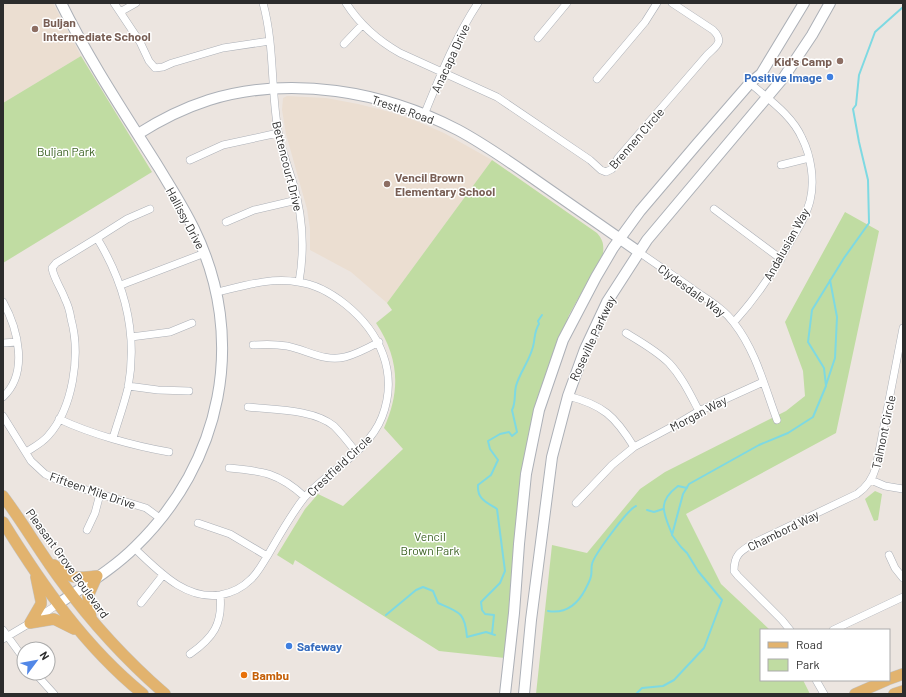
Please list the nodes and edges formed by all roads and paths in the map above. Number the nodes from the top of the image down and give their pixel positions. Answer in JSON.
{"nodes":[{"id":1,"x":61,"y":3,"type":"edge"},
{"id":2,"x":114,"y":3,"type":"edge"},
{"id":3,"x":136,"y":3,"type":"edge"},
{"id":4,"x":263,"y":3,"type":"edge"},
{"id":5,"x":346,"y":3,"type":"edge"},
{"id":6,"x":478,"y":3,"type":"edge"},
{"id":7,"x":567,"y":3,"type":"edge"},
{"id":8,"x":657,"y":3,"type":"edge"},
{"id":9,"x":672,"y":3,"type":"edge"},
{"id":10,"x":804,"y":3,"type":"edge"},
{"id":11,"x":830,"y":3,"type":"edge"},
{"id":12,"x":120,"y":12,"type":"junction"},
{"id":13,"x":362,"y":26,"type":"junction"},
{"id":14,"x":538,"y":38,"type":"dead end"},
{"id":15,"x":270,"y":41,"type":"junction"},
{"id":16,"x":344,"y":44,"type":"dead end"},
{"id":17,"x":442,"y":72,"type":"junction"},
{"id":18,"x":597,"y":78,"type":"dead end"},
{"id":19,"x":750,"y":83,"type":"junction"},
{"id":20,"x":274,"y":88,"type":"junction"},
{"id":21,"x":766,"y":98,"type":"junction"},
{"id":22,"x":424,"y":115,"type":"junction"},
{"id":23,"x":278,"y":133,"type":"junction"},
{"id":24,"x":138,"y":134,"type":"junction"},
{"id":25,"x":809,"y":158,"type":"junction"},
{"id":26,"x":190,"y":160,"type":"dead end"},
{"id":27,"x":780,"y":165,"type":"dead end"},
{"id":28,"x":297,"y":200,"type":"junction"},
{"id":29,"x":150,"y":209,"type":"dead end"},
{"id":30,"x":714,"y":209,"type":"dead end"},
{"id":31,"x":226,"y":222,"type":"dead end"},
{"id":32,"x":97,"y":238,"type":"junction"},
{"id":33,"x":620,"y":238,"type":"junction"},
{"id":34,"x":639,"y":252,"type":"junction"},
{"id":35,"x":205,"y":253,"type":"junction"},
{"id":36,"x":781,"y":259,"type":"junction"},
{"id":37,"x":299,"y":282,"type":"junction"},
{"id":38,"x":121,"y":285,"type":"junction"},
{"id":39,"x":217,"y":292,"type":"junction"},
{"id":40,"x":3,"y":302,"type":"edge"},
{"id":41,"x":734,"y":322,"type":"junction"},
{"id":42,"x":192,"y":323,"type":"dead end"},
{"id":43,"x":903,"y":328,"type":"edge"},
{"id":44,"x":626,"y":332,"type":"dead end"},
{"id":45,"x":131,"y":337,"type":"junction"},
{"id":46,"x":17,"y":342,"type":"junction"},
{"id":47,"x":379,"y":342,"type":"junction"},
{"id":48,"x":3,"y":343,"type":"edge"},
{"id":49,"x":253,"y":345,"type":"dead end"},
{"id":50,"x":763,"y":382,"type":"junction"},
{"id":51,"x":128,"y":386,"type":"junction"},
{"id":52,"x":189,"y":391,"type":"dead end"},
{"id":53,"x":568,"y":396,"type":"junction"},
{"id":54,"x":3,"y":397,"type":"edge"},
{"id":55,"x":248,"y":406,"type":"dead end"},
{"id":56,"x":699,"y":411,"type":"junction"},
{"id":57,"x":3,"y":416,"type":"edge"},
{"id":58,"x":60,"y":419,"type":"junction"},
{"id":59,"x":778,"y":420,"type":"dead end"},
{"id":60,"x":113,"y":438,"type":"junction"},
{"id":61,"x":634,"y":447,"type":"junction"},
{"id":62,"x":26,"y":452,"type":"junction"},
{"id":63,"x":169,"y":452,"type":"dead end"},
{"id":64,"x":356,"y":452,"type":"junction"},
{"id":65,"x":228,"y":468,"type":"dead end"},
{"id":66,"x":871,"y":480,"type":"junction"},
{"id":67,"x":903,"y":489,"type":"edge"},
{"id":68,"x":100,"y":494,"type":"junction"},
{"id":69,"x":3,"y":496,"type":"edge"},
{"id":70,"x":304,"y":497,"type":"junction"},
{"id":71,"x":576,"y":503,"type":"dead end"},
{"id":72,"x":161,"y":519,"type":"junction"},
{"id":73,"x":3,"y":522,"type":"edge"},
{"id":74,"x":198,"y":523,"type":"dead end"},
{"id":75,"x":87,"y":530,"type":"dead end"},
{"id":76,"x":134,"y":548,"type":"junction"},
{"id":77,"x":889,"y":555,"type":"dead end"},
{"id":78,"x":267,"y":556,"type":"junction"},
{"id":79,"x":45,"y":558,"type":"junction"},
{"id":80,"x":33,"y":567,"type":"junction"},
{"id":81,"x":163,"y":575,"type":"junction"},
{"id":82,"x":97,"y":576,"type":"junction"},
{"id":83,"x":903,"y":578,"type":"edge"},
{"id":84,"x":71,"y":594,"type":"junction"},
{"id":85,"x":220,"y":595,"type":"junction"},
{"id":86,"x":903,"y":596,"type":"edge"},
{"id":87,"x":141,"y":603,"type":"dead end"},
{"id":88,"x":58,"y":604,"type":"junction"},
{"id":89,"x":92,"y":622,"type":"junction"},
{"id":90,"x":30,"y":623,"type":"junction"},
{"id":91,"x":789,"y":629,"type":"edge"},
{"id":92,"x":835,"y":629,"type":"edge"},
{"id":93,"x":3,"y":630,"type":"edge"},
{"id":94,"x":81,"y":632,"type":"junction"},
{"id":95,"x":6,"y":638,"type":"edge"},
{"id":96,"x":16,"y":650,"type":"edge"},
{"id":97,"x":190,"y":654,"type":"dead end"},
{"id":98,"x":903,"y":674,"type":"edge"},
{"id":99,"x":890,"y":679,"type":"edge"},
{"id":100,"x":42,"y":681,"type":"edge"},
{"id":101,"x":817,"y":681,"type":"edge"},
{"id":102,"x":886,"y":681,"type":"edge"},
{"id":103,"x":903,"y":691,"type":"edge"},
{"id":104,"x":54,"y":694,"type":"edge"},
{"id":105,"x":143,"y":694,"type":"edge"},
{"id":106,"x":165,"y":694,"type":"edge"},
{"id":107,"x":505,"y":694,"type":"edge"},
{"id":108,"x":524,"y":694,"type":"edge"},
{"id":109,"x":824,"y":694,"type":"edge"},
{"id":110,"x":855,"y":694,"type":"edge"},
{"id":111,"x":894,"y":694,"type":"edge"}],
"edges":[{"from":1,"to":24,"type":"main road","name":"Hallissy Drive"},
{"from":2,"to":12,"type":"street"},
{"from":3,"to":12,"type":"street"},
{"from":4,"to":15,"type":"street","name":"Bettencourt Drive"},
{"from":5,"to":13,"type":"street"},
{"from":6,"to":17,"type":"street","name":"Anacapa Drive"},
{"from":7,"to":14,"type":"street"},
{"from":8,"to":18,"type":"street"},
{"from":9,"to":17,"type":"street","name":"Brennen Circle"},
{"from":10,"to":19,"type":"main road","name":"Roseville Parkway"},
{"from":11,"to":21,"type":"main road","name":"Roseville Parkway"},
{"from":12,"to":15,"type":"street"},
{"from":13,"to":16,"type":"street"},
{"from":13,"to":17,"type":"street"},
{"from":15,"to":20,"type":"street","name":"Bettencourt Drive"},
{"from":17,"to":22,"type":"street","name":"Anacapa Drive"},
{"from":19,"to":21,"type":"street","name":"Andalusian Way"},
{"from":19,"to":33,"type":"main road","name":"Roseville Parkway"},
{"from":20,"to":22,"type":"main road","name":"Trestle Road"},
{"from":20,"to":23,"type":"street","name":"Bettencourt Drive"},
{"from":20,"to":24,"type":"main road","name":"Trestle Road"},
{"from":21,"to":25,"type":"street","name":"Andalusian Way"},
{"from":21,"to":34,"type":"main road","name":"Roseville Parkway"},
{"from":22,"to":33,"type":"main road","name":"Trestle Road"},
{"from":23,"to":26,"type":"street"},
{"from":23,"to":28,"type":"street","name":"Bettencourt Drive"},
{"from":24,"to":35,"type":"main road","name":"Hallissy Drive"},
{"from":25,"to":27,"type":"street"},
{"from":25,"to":36,"type":"street","name":"Andalusian Way"},
{"from":28,"to":31,"type":"street"},
{"from":28,"to":37,"type":"street","name":"Bettencourt Drive"},
{"from":29,"to":32,"type":"street"},
{"from":30,"to":36,"type":"street"},
{"from":32,"to":38,"type":"street"},
{"from":32,"to":58,"type":"street"},
{"from":33,"to":34,"type":"main road","name":"Trestle Road"},
{"from":33,"to":107,"type":"main road","name":"Roseville Parkway"},
{"from":34,"to":41,"type":"street","name":"Clydesdale Way"},
{"from":34,"to":53,"type":"main road","name":"Roseville Parkway"},
{"from":35,"to":38,"type":"street"},
{"from":35,"to":39,"type":"main road","name":"Hallissy Drive"},
{"from":36,"to":41,"type":"street","name":"Andalusian Way"},
{"from":37,"to":39,"type":"street","name":"Crestfield Circle"},
{"from":37,"to":47,"type":"street","name":"Crestfield Circle"},
{"from":38,"to":45,"type":"street"},
{"from":39,"to":72,"type":"main road","name":"Hallissy Drive"},
{"from":40,"to":46,"type":"street"},
{"from":41,"to":50,"type":"street","name":"Clydesdale Way"},
{"from":42,"to":45,"type":"street"},
{"from":43,"to":66,"type":"street","name":"Talmont Circle"},
{"from":44,"to":56,"type":"street"},
{"from":45,"to":51,"type":"street"},
{"from":46,"to":48,"type":"street"},
{"from":46,"to":54,"type":"street"},
{"from":47,"to":49,"type":"street"},
{"from":47,"to":64,"type":"street","name":"Crestfield Circle"},
{"from":50,"to":56,"type":"street","name":"Morgan Way"},
{"from":50,"to":59,"type":"street","name":"Clydesdale Way"},
{"from":51,"to":52,"type":"street"},
{"from":51,"to":60,"type":"street"},
{"from":53,"to":61,"type":"street"},
{"from":53,"to":108,"type":"main road","name":"Roseville Parkway"},
{"from":55,"to":64,"type":"street"},
{"from":56,"to":61,"type":"street","name":"Morgan Way"},
{"from":57,"to":62,"type":"street","name":"Fifteen Mile Drive"},
{"from":58,"to":60,"type":"street"},
{"from":58,"to":62,"type":"street"},
{"from":60,"to":63,"type":"street"},
{"from":61,"to":71,"type":"street","name":"Morgan Way"},
{"from":62,"to":68,"type":"street","name":"Fifteen Mile Drive"},
{"from":64,"to":70,"type":"street","name":"Crestfield Circle"},
{"from":65,"to":70,"type":"street"},
{"from":66,"to":67,"type":"street","name":"Talmont Circle"},
{"from":66,"to":91,"type":"street","name":"Chambord Way"},
{"from":68,"to":72,"type":"street","name":"Fifteen Mile Drive"},
{"from":68,"to":75,"type":"street"},
{"from":69,"to":79,"type":"main road","name":"Pleasant Grove Boulevard"},
{"from":70,"to":78,"type":"street","name":"Crestfield Circle"},
{"from":72,"to":76,"type":"main road","name":"Hallissy Drive"},
{"from":73,"to":80,"type":"main road"},
{"from":74,"to":78,"type":"street"},
{"from":76,"to":81,"type":"street","name":"Crestfield Circle"},
{"from":76,"to":82,"type":"main road","name":"Hallissy Drive"},
{"from":77,"to":83,"type":"street"},
{"from":78,"to":85,"type":"street","name":"Crestfield Circle"},
{"from":79,"to":82,"type":"main road"},
{"from":79,"to":84,"type":"main road","name":"Pleasant Grove Boulevard"},
{"from":80,"to":88,"type":"main road"},
{"from":80,"to":90,"type":"main road"},
{"from":81,"to":85,"type":"street","name":"Crestfield Circle"},
{"from":81,"to":87,"type":"street"},
{"from":82,"to":84,"type":"main road","name":"Hallissy Drive"},
{"from":82,"to":89,"type":"main road"},
{"from":84,"to":88,"type":"main road","name":"Hallissy Drive"},
{"from":84,"to":89,"type":"main road","name":"Pleasant Grove Boulevard"},
{"from":85,"to":97,"type":"street"},
{"from":86,"to":92,"type":"street"},
{"from":88,"to":90,"type":"street"},
{"from":88,"to":94,"type":"main road"},
{"from":89,"to":106,"type":"main road","name":"Pleasant Grove Boulevard"},
{"from":90,"to":94,"type":"main road"},
{"from":90,"to":95,"type":"street"},
{"from":93,"to":95,"type":"street"},
{"from":94,"to":105,"type":"main road"},
{"from":95,"to":96,"type":"street"},
{"from":98,"to":99,"type":"main road"},
{"from":100,"to":104,"type":"street"},
{"from":101,"to":109,"type":"street"},
{"from":102,"to":110,"type":"main road"},
{"from":103,"to":111,"type":"main road"}]}
